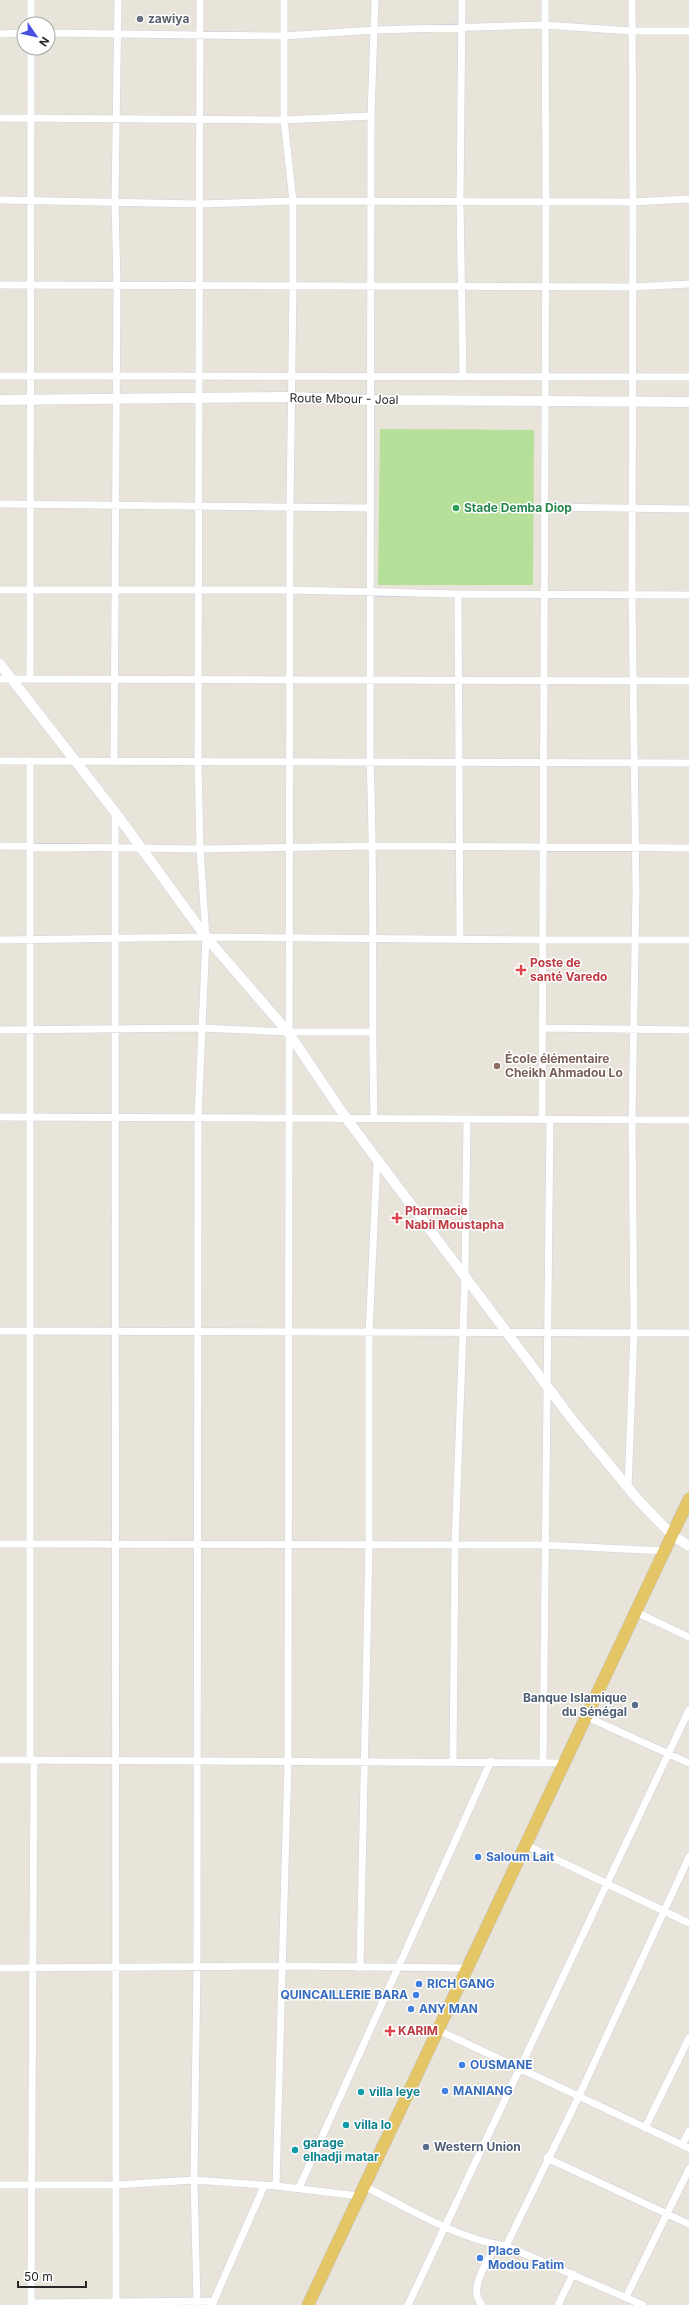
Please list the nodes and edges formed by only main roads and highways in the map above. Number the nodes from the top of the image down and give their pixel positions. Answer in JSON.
{"nodes":[{"id":1,"x":0,"y":400,"type":"edge"},
{"id":2,"x":689,"y":402,"type":"edge"},
{"id":3,"x":0,"y":664,"type":"edge"},
{"id":4,"x":689,"y":1499,"type":"edge"},
{"id":5,"x":672,"y":1535,"type":"junction"},
{"id":6,"x":689,"y":1546,"type":"edge"},
{"id":7,"x":308,"y":2305,"type":"edge"}],
"edges":[{"from":1,"to":2,"type":"main road","name":"Route Mbour - Joal"},
{"from":3,"to":5,"type":"main road"},
{"from":4,"to":5,"type":"highway"},
{"from":5,"to":6,"type":"main road"},
{"from":5,"to":7,"type":"highway"}]}
